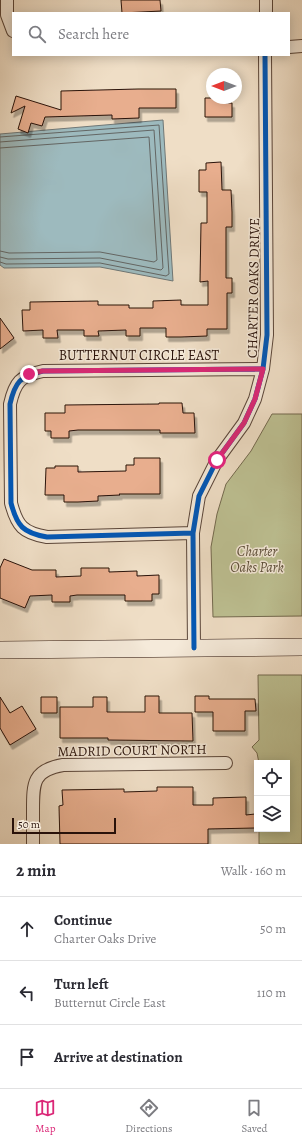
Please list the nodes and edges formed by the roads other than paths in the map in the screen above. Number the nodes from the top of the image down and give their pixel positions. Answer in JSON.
{"nodes":[{"id":1,"x":7,"y":0,"type":"edge"},
{"id":2,"x":266,"y":0,"type":"edge"},
{"id":3,"x":266,"y":12,"type":"edge"},
{"id":4,"x":12,"y":28,"type":"edge"},
{"id":5,"x":302,"y":46,"type":"edge"},
{"id":6,"x":290,"y":47,"type":"edge"},
{"id":7,"x":265,"y":56,"type":"edge"},
{"id":8,"x":263,"y":369,"type":"junction"},
{"id":9,"x":192,"y":533,"type":"junction"},
{"id":10,"x":302,"y":647,"type":"edge"},
{"id":11,"x":194,"y":648,"type":"junction"},
{"id":12,"x":0,"y":650,"type":"edge"},
{"id":13,"x":226,"y":763,"type":"dead end"},
{"id":14,"x":33,"y":844,"type":"edge"}],
"edges":[{"from":1,"to":4,"type":"street"},
{"from":2,"to":3,"type":"street"},
{"from":5,"to":6,"type":"street"},
{"from":7,"to":8,"type":"street","name":"CHARTER OAKS DRIVE"},
{"from":8,"to":9,"type":"street","name":"CHARTER OAKS DRIVE"},
{"from":8,"to":9,"type":"street","name":"BUTTERNUT CIRCLE EAST"},
{"from":9,"to":11,"type":"street","name":"CHARTER OAKS DRIVE"},
{"from":10,"to":11,"type":"street"},
{"from":11,"to":12,"type":"street"},
{"from":13,"to":14,"type":"street","name":"MADRID COURT NORTH"}]}
